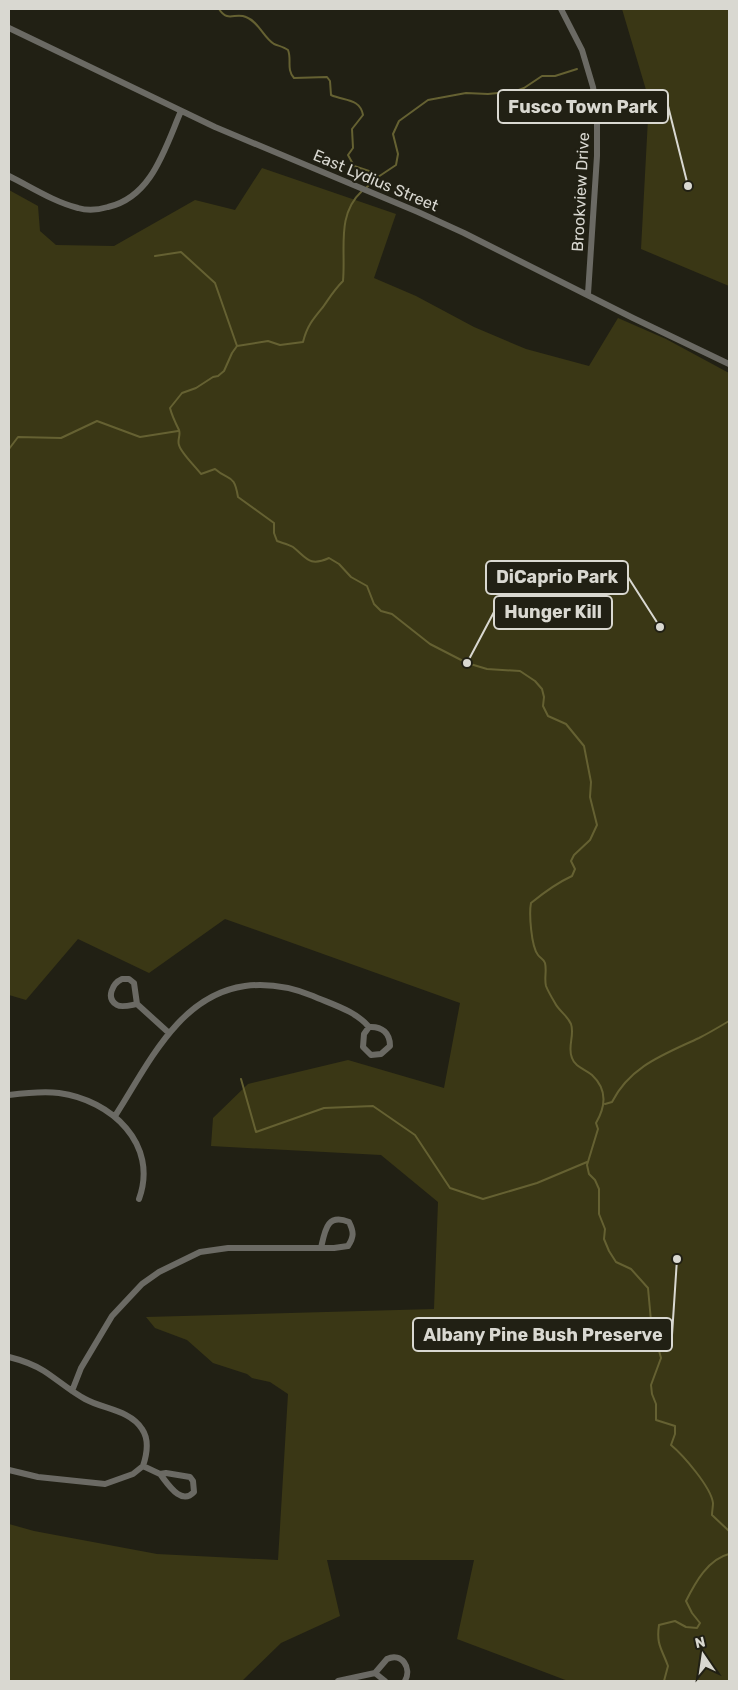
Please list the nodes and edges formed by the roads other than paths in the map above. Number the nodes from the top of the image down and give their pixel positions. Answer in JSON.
{"nodes":[{"id":1,"x":561,"y":9,"type":"edge"},
{"id":2,"x":9,"y":28,"type":"edge"},
{"id":3,"x":181,"y":111,"type":"junction"},
{"id":4,"x":9,"y":176,"type":"edge"},
{"id":5,"x":588,"y":294,"type":"junction"},
{"id":6,"x":729,"y":364,"type":"edge"},
{"id":7,"x":137,"y":1004,"type":"junction"},
{"id":8,"x":369,"y":1026,"type":"junction"},
{"id":9,"x":169,"y":1033,"type":"junction"},
{"id":10,"x":9,"y":1095,"type":"edge"},
{"id":11,"x":115,"y":1116,"type":"junction"},
{"id":12,"x":139,"y":1199,"type":"dead end"},
{"id":13,"x":321,"y":1248,"type":"junction"},
{"id":14,"x":9,"y":1357,"type":"edge"},
{"id":15,"x":72,"y":1391,"type":"junction"},
{"id":16,"x":143,"y":1466,"type":"junction"},
{"id":17,"x":9,"y":1470,"type":"edge"},
{"id":18,"x":160,"y":1474,"type":"junction"},
{"id":19,"x":376,"y":1673,"type":"junction"},
{"id":20,"x":338,"y":1681,"type":"edge"},
{"id":21,"x":385,"y":1681,"type":"edge"},
{"id":22,"x":405,"y":1681,"type":"edge"}],
"edges":[{"from":1,"to":5,"type":"street","name":"Brookview Drive"},
{"from":2,"to":3,"type":"street","name":"East Lydius Street"},
{"from":3,"to":4,"type":"street"},
{"from":3,"to":5,"type":"street","name":"East Lydius Street"},
{"from":5,"to":6,"type":"street","name":"East Lydius Street"},
{"from":7,"to":7,"type":"street"},
{"from":7,"to":9,"type":"street"},
{"from":8,"to":8,"type":"street"},
{"from":8,"to":9,"type":"street"},
{"from":9,"to":11,"type":"street"},
{"from":10,"to":11,"type":"street"},
{"from":11,"to":12,"type":"street"},
{"from":13,"to":13,"type":"street"},
{"from":13,"to":15,"type":"street"},
{"from":14,"to":15,"type":"street"},
{"from":15,"to":16,"type":"street"},
{"from":16,"to":17,"type":"street"},
{"from":16,"to":18,"type":"street"},
{"from":18,"to":18,"type":"street"},
{"from":19,"to":20,"type":"street"},
{"from":19,"to":21,"type":"street"},
{"from":19,"to":22,"type":"street"}]}
